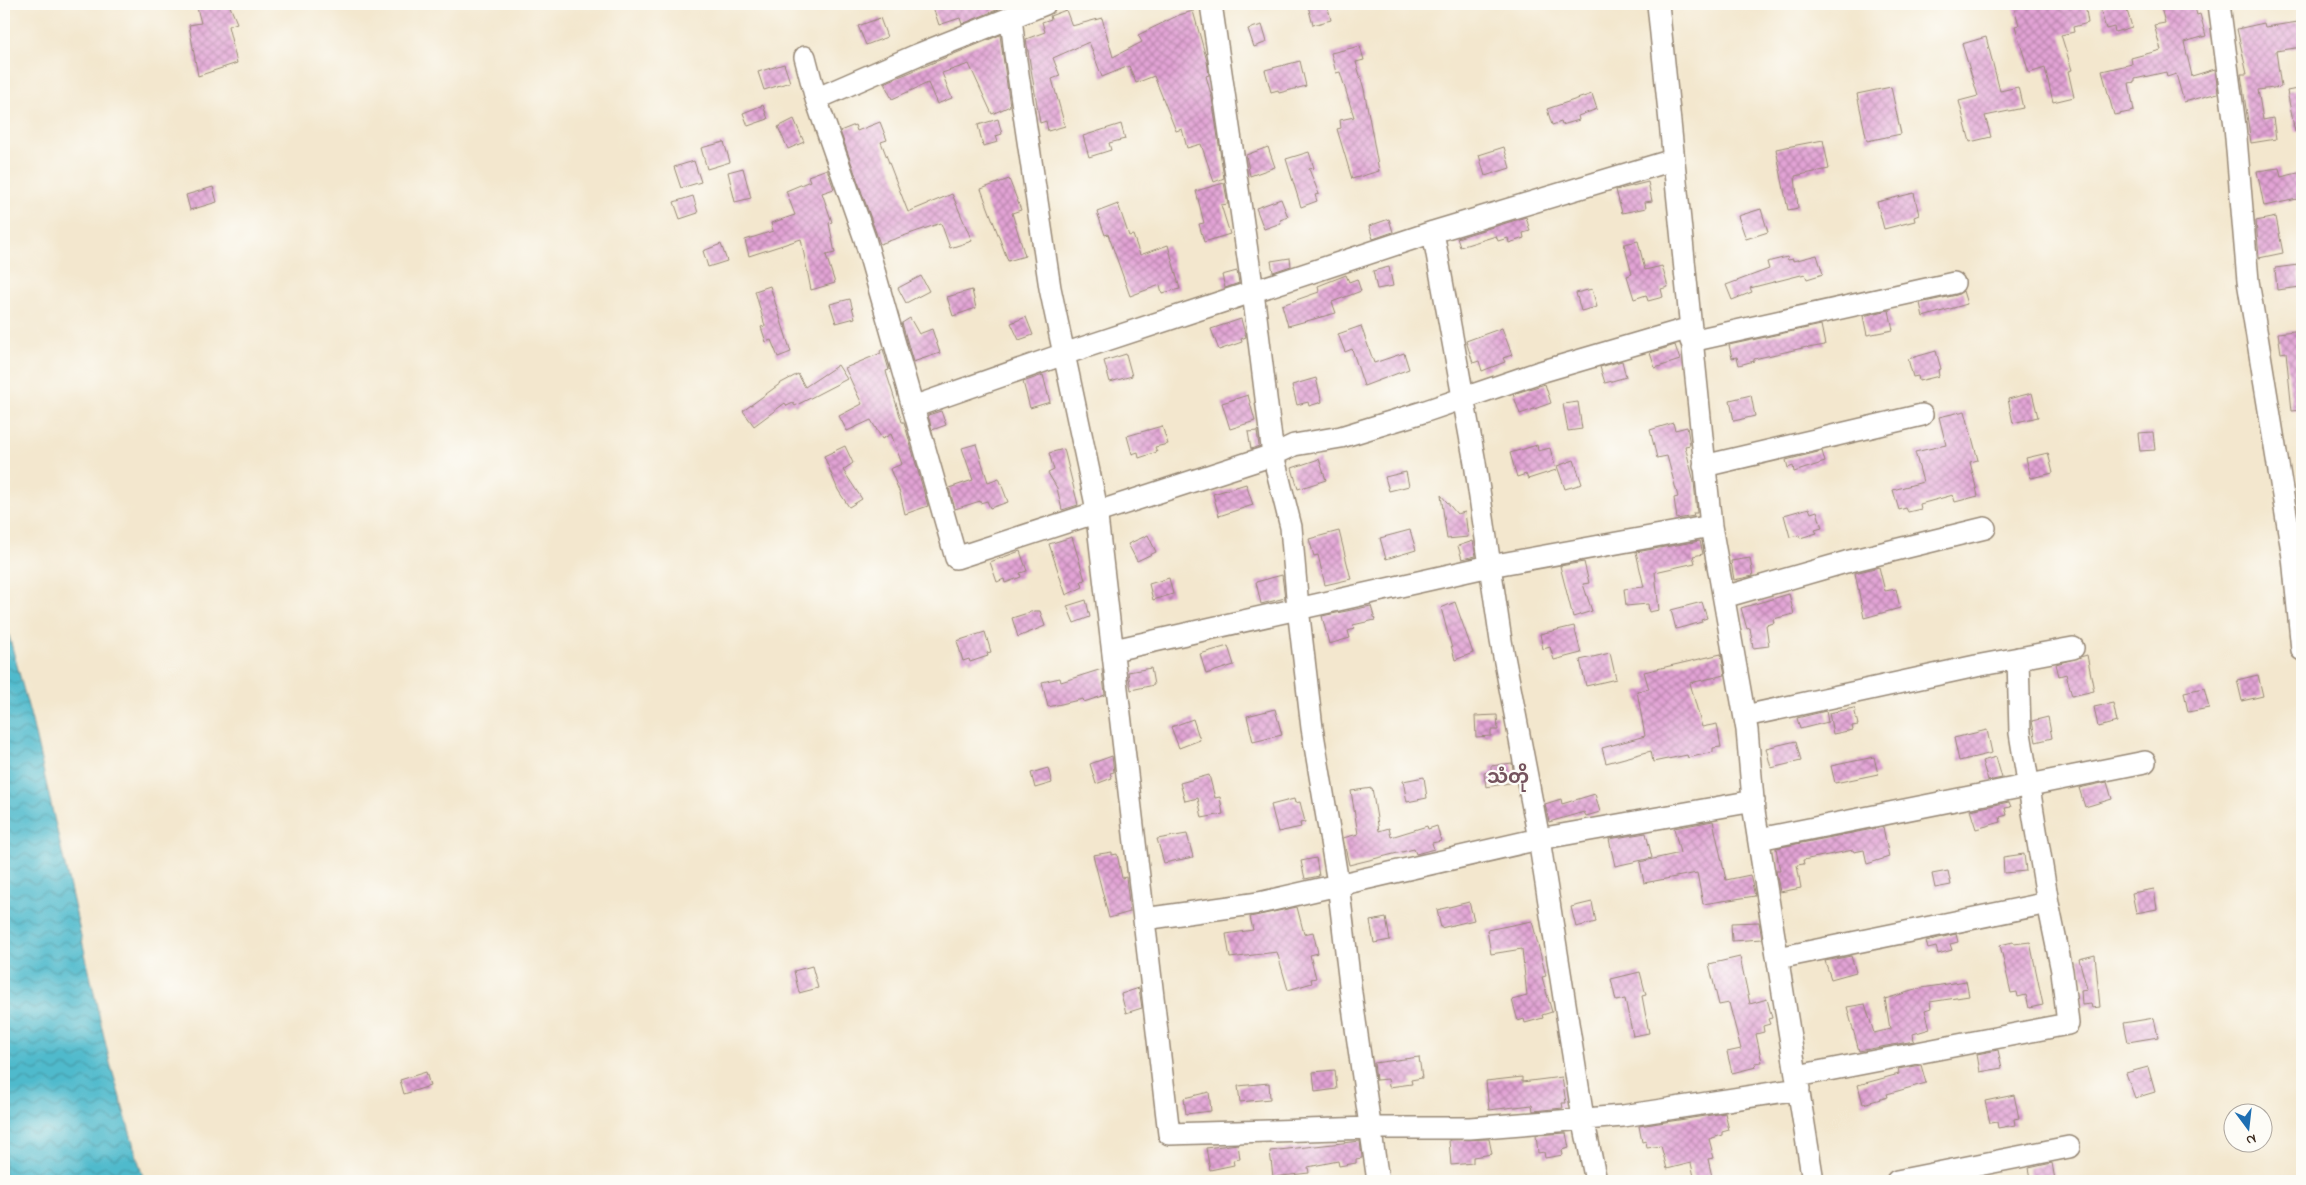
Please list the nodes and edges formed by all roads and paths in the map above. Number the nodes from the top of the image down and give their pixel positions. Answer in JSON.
{"nodes":[{"id":1,"x":1045,"y":4,"type":"edge"},
{"id":2,"x":1211,"y":4,"type":"edge"},
{"id":3,"x":1658,"y":4,"type":"edge"},
{"id":4,"x":2220,"y":4,"type":"edge"},
{"id":5,"x":1011,"y":17,"type":"junction"},
{"id":6,"x":805,"y":57,"type":"dead end"},
{"id":7,"x":816,"y":99,"type":"junction"},
{"id":8,"x":1674,"y":160,"type":"junction"},
{"id":9,"x":1433,"y":232,"type":"junction"},
{"id":10,"x":1954,"y":282,"type":"dead end"},
{"id":11,"x":1253,"y":292,"type":"junction"},
{"id":12,"x":1690,"y":334,"type":"junction"},
{"id":13,"x":1064,"y":354,"type":"junction"},
{"id":14,"x":1464,"y":398,"type":"junction"},
{"id":15,"x":913,"y":407,"type":"junction"},
{"id":16,"x":1922,"y":415,"type":"dead end"},
{"id":17,"x":1273,"y":454,"type":"junction"},
{"id":18,"x":1704,"y":466,"type":"junction"},
{"id":19,"x":1096,"y":513,"type":"junction"},
{"id":20,"x":1711,"y":526,"type":"junction"},
{"id":21,"x":1985,"y":528,"type":"dead end"},
{"id":22,"x":1490,"y":566,"type":"junction"},
{"id":23,"x":1724,"y":598,"type":"junction"},
{"id":24,"x":1298,"y":608,"type":"junction"},
{"id":25,"x":2073,"y":648,"type":"dead end"},
{"id":26,"x":1114,"y":650,"type":"junction"},
{"id":27,"x":2302,"y":650,"type":"edge"},
{"id":28,"x":2018,"y":658,"type":"junction"},
{"id":29,"x":1745,"y":716,"type":"junction"},
{"id":30,"x":2145,"y":762,"type":"dead end"},
{"id":31,"x":2030,"y":783,"type":"junction"},
{"id":32,"x":1754,"y":801,"type":"junction"},
{"id":33,"x":1539,"y":839,"type":"junction"},
{"id":34,"x":1759,"y":839,"type":"junction"},
{"id":35,"x":1338,"y":883,"type":"junction"},
{"id":36,"x":2048,"y":904,"type":"junction"},
{"id":37,"x":1144,"y":919,"type":"junction"},
{"id":38,"x":1778,"y":958,"type":"junction"},
{"id":39,"x":1798,"y":1083,"type":"junction"},
{"id":40,"x":1583,"y":1118,"type":"junction"},
{"id":41,"x":1370,"y":1128,"type":"junction"},
{"id":42,"x":2069,"y":1147,"type":"dead end"},
{"id":43,"x":1378,"y":1181,"type":"edge"},
{"id":44,"x":1596,"y":1181,"type":"edge"},
{"id":45,"x":1813,"y":1181,"type":"edge"},
{"id":46,"x":1897,"y":1181,"type":"edge"}],
"edges":[{"from":1,"to":5,"type":"street"},
{"from":2,"to":11,"type":"street"},
{"from":3,"to":8,"type":"street"},
{"from":4,"to":27,"type":"street"},
{"from":5,"to":7,"type":"street"},
{"from":5,"to":13,"type":"street"},
{"from":6,"to":7,"type":"street"},
{"from":7,"to":15,"type":"street"},
{"from":8,"to":9,"type":"street"},
{"from":8,"to":12,"type":"street"},
{"from":9,"to":11,"type":"street"},
{"from":9,"to":14,"type":"street"},
{"from":10,"to":12,"type":"street"},
{"from":11,"to":13,"type":"street"},
{"from":11,"to":17,"type":"street"},
{"from":12,"to":14,"type":"street"},
{"from":12,"to":18,"type":"street"},
{"from":13,"to":15,"type":"street"},
{"from":13,"to":19,"type":"street"},
{"from":14,"to":17,"type":"street"},
{"from":14,"to":22,"type":"street"},
{"from":15,"to":19,"type":"street"},
{"from":16,"to":18,"type":"street"},
{"from":17,"to":19,"type":"street"},
{"from":17,"to":24,"type":"street"},
{"from":18,"to":20,"type":"street"},
{"from":19,"to":26,"type":"street"},
{"from":20,"to":22,"type":"street"},
{"from":20,"to":23,"type":"street"},
{"from":21,"to":23,"type":"street"},
{"from":22,"to":24,"type":"street"},
{"from":22,"to":33,"type":"street"},
{"from":23,"to":29,"type":"street"},
{"from":24,"to":26,"type":"street"},
{"from":24,"to":35,"type":"street"},
{"from":25,"to":28,"type":"street"},
{"from":26,"to":37,"type":"street"},
{"from":28,"to":29,"type":"street"},
{"from":28,"to":31,"type":"street"},
{"from":29,"to":32,"type":"street"},
{"from":30,"to":31,"type":"street"},
{"from":31,"to":34,"type":"street"},
{"from":31,"to":36,"type":"street"},
{"from":32,"to":33,"type":"street"},
{"from":32,"to":34,"type":"street"},
{"from":33,"to":35,"type":"street"},
{"from":33,"to":40,"type":"street"},
{"from":34,"to":38,"type":"street"},
{"from":35,"to":37,"type":"street"},
{"from":35,"to":41,"type":"street"},
{"from":36,"to":38,"type":"street"},
{"from":36,"to":39,"type":"street"},
{"from":37,"to":41,"type":"street"},
{"from":38,"to":39,"type":"street"},
{"from":39,"to":40,"type":"street"},
{"from":39,"to":45,"type":"street"},
{"from":40,"to":41,"type":"street"},
{"from":40,"to":44,"type":"street"},
{"from":41,"to":43,"type":"street"},
{"from":42,"to":46,"type":"street"}]}
